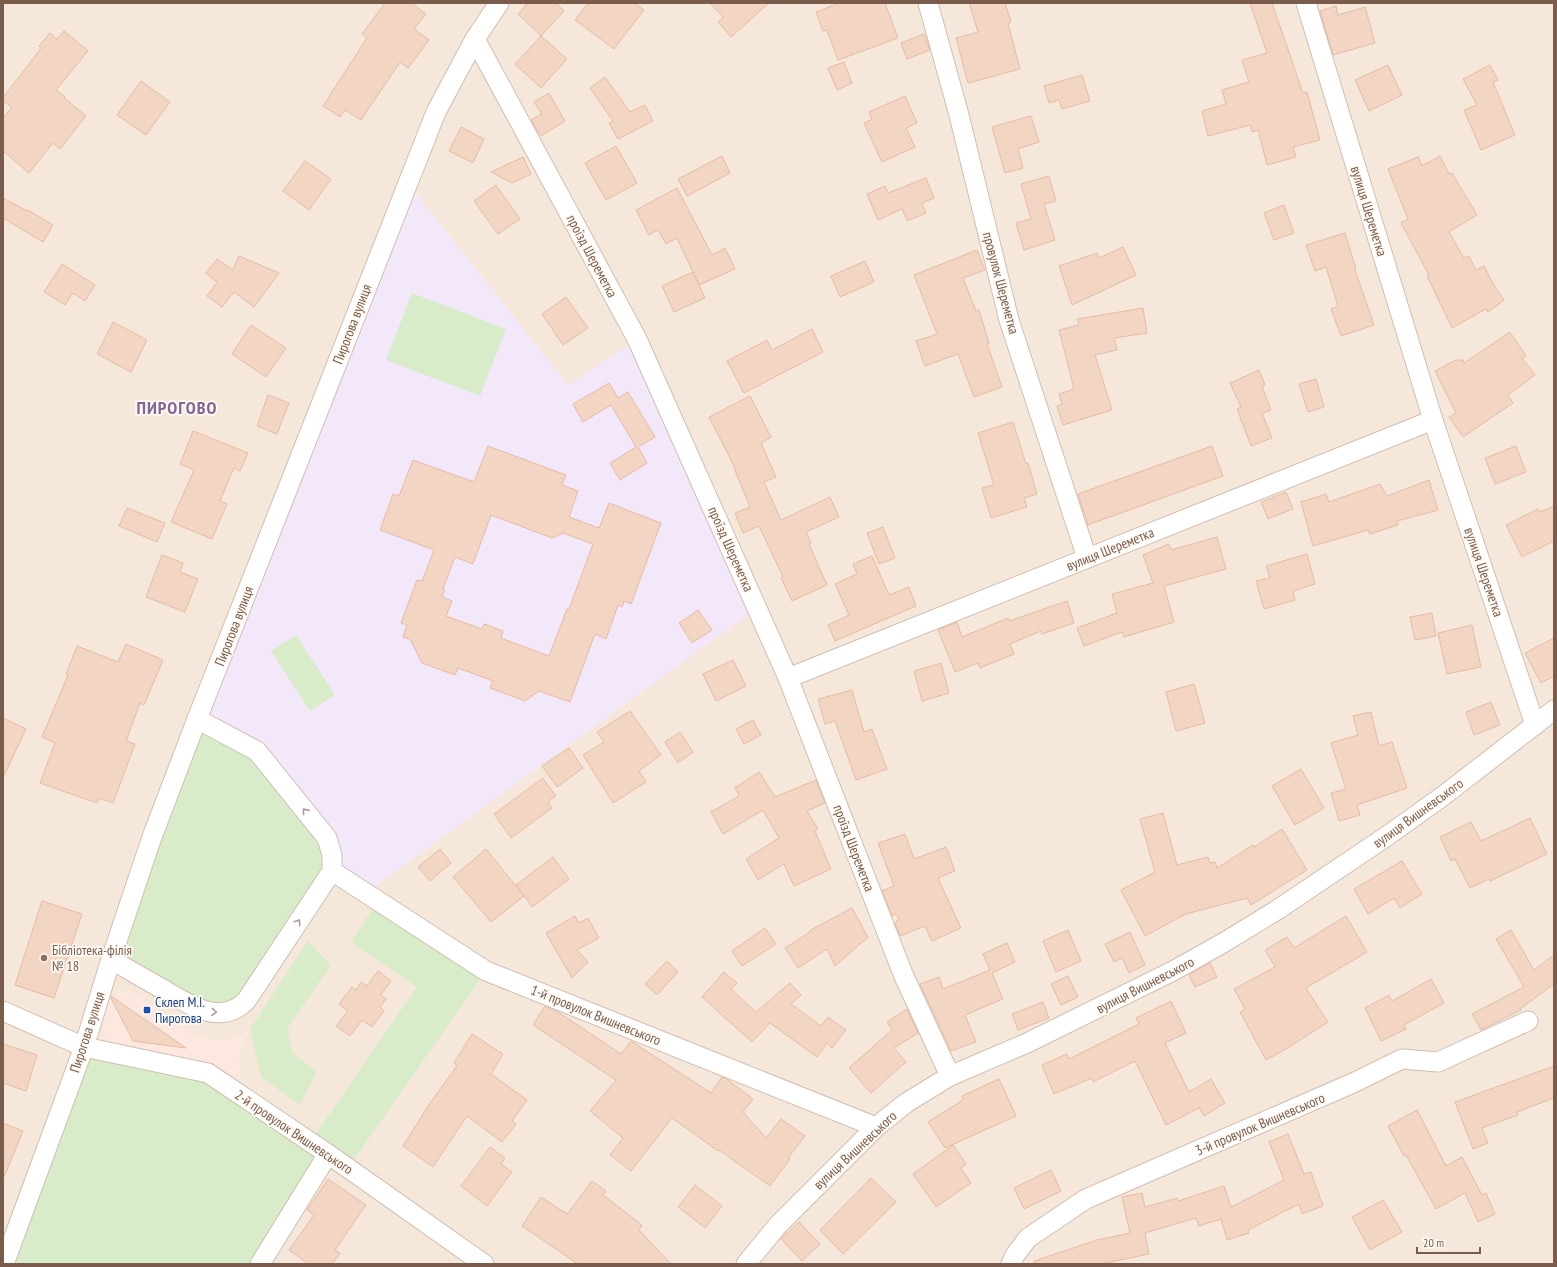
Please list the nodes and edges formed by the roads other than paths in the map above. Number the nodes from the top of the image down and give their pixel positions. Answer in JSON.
{"nodes":[{"id":1,"x":499,"y":3,"type":"edge"},
{"id":2,"x":928,"y":3,"type":"edge"},
{"id":3,"x":1306,"y":3,"type":"edge"},
{"id":4,"x":475,"y":39,"type":"junction"},
{"id":5,"x":1433,"y":420,"type":"junction"},
{"id":6,"x":1087,"y":558,"type":"junction"},
{"id":7,"x":788,"y":678,"type":"junction"},
{"id":8,"x":1554,"y":710,"type":"edge"},
{"id":9,"x":197,"y":718,"type":"junction"},
{"id":10,"x":1535,"y":725,"type":"junction"},
{"id":11,"x":332,"y":871,"type":"junction"},
{"id":12,"x":111,"y":959,"type":"junction"},
{"id":13,"x":3,"y":1011,"type":"edge"},
{"id":14,"x":1528,"y":1021,"type":"dead end"},
{"id":15,"x":84,"y":1047,"type":"junction"},
{"id":16,"x":950,"y":1076,"type":"junction"},
{"id":17,"x":876,"y":1126,"type":"junction"},
{"id":18,"x":328,"y":1154,"type":"junction"},
{"id":19,"x":9,"y":1262,"type":"edge"},
{"id":20,"x":260,"y":1264,"type":"edge"},
{"id":21,"x":484,"y":1264,"type":"edge"},
{"id":22,"x":746,"y":1264,"type":"edge"},
{"id":23,"x":1011,"y":1264,"type":"edge"}],
"edges":[{"from":1,"to":4,"type":"street","name":"Пирогова вулиця"},
{"from":2,"to":6,"type":"street","name":"провулок Шереметка"},
{"from":3,"to":5,"type":"street","name":"вулиця Шереметка"},
{"from":4,"to":7,"type":"street","name":"проїзд Шереметка"},
{"from":4,"to":9,"type":"street","name":"Пирогова вулиця"},
{"from":5,"to":6,"type":"street","name":"вулиця Шереметка"},
{"from":5,"to":10,"type":"street","name":"вулиця Шереметка"},
{"from":6,"to":7,"type":"street","name":"вулиця Шереметка"},
{"from":7,"to":16,"type":"street","name":"проїзд Шереметка"},
{"from":8,"to":10,"type":"street","name":"вулиця Вишневського"},
{"from":11,"to":9,"type":"street","one_way":true},
{"from":9,"to":12,"type":"street","name":"Пирогова вулиця"},
{"from":10,"to":16,"type":"street","name":"вулиця Вишневського"},
{"from":12,"to":11,"type":"street","one_way":true},
{"from":11,"to":17,"type":"street","name":"1-й провулок Вишневського"},
{"from":12,"to":15,"type":"street","name":"Пирогова вулиця"},
{"from":13,"to":15,"type":"street","name":"2-й провулок Вишневського"},
{"from":14,"to":23,"type":"street","name":"3-й провулок Вишневського"},
{"from":15,"to":18,"type":"street","name":"2-й провулок Вишневського"},
{"from":15,"to":19,"type":"street","name":"Пирогова вулиця"},
{"from":16,"to":17,"type":"street","name":"вулиця Вишневського"},
{"from":17,"to":22,"type":"street","name":"вулиця Вишневського"},
{"from":18,"to":20,"type":"street"},
{"from":18,"to":21,"type":"street","name":"2-й провулок Вишневського"}]}
